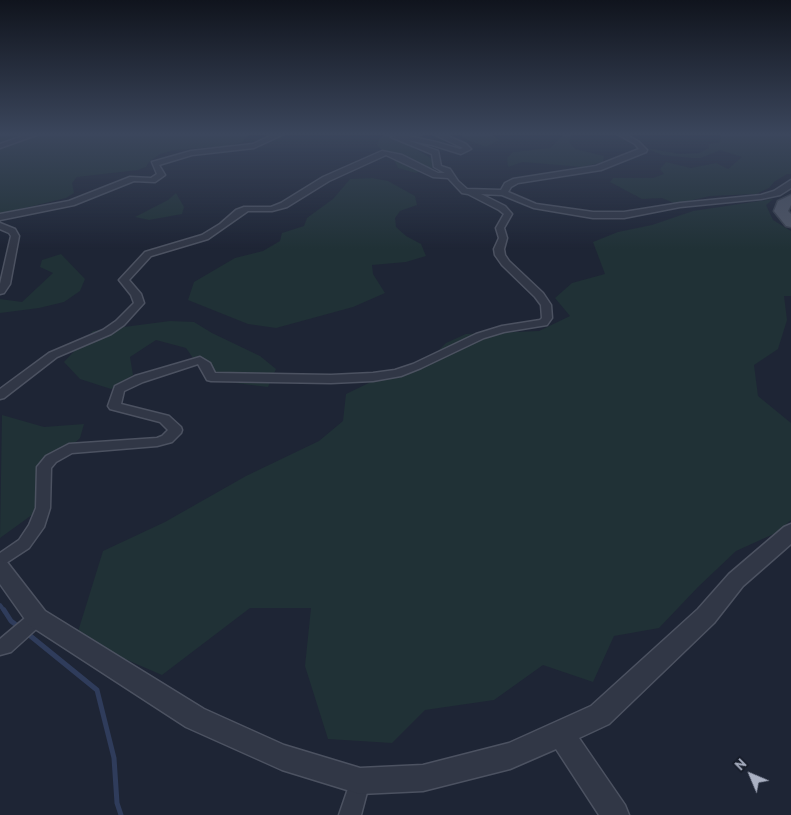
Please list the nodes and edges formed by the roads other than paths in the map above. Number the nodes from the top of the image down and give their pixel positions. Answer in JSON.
{"nodes":[{"id":1,"x":159,"y":172,"type":"edge"},
{"id":2,"x":342,"y":172,"type":"edge"},
{"id":3,"x":430,"y":172,"type":"edge"},
{"id":4,"x":446,"y":172,"type":"edge"},
{"id":5,"x":573,"y":172,"type":"edge"},
{"id":6,"x":452,"y":176,"type":"junction"},
{"id":7,"x":791,"y":182,"type":"edge"},
{"id":8,"x":472,"y":193,"type":"junction"},
{"id":9,"x":502,"y":193,"type":"junction"},
{"id":10,"x":791,"y":199,"type":"edge"},
{"id":11,"x":0,"y":217,"type":"edge"},
{"id":12,"x":791,"y":223,"type":"edge"},
{"id":13,"x":0,"y":226,"type":"edge"},
{"id":14,"x":0,"y":291,"type":"edge"},
{"id":15,"x":0,"y":395,"type":"edge"},
{"id":16,"x":791,"y":532,"type":"edge"},
{"id":17,"x":0,"y":561,"type":"edge"},
{"id":18,"x":0,"y":568,"type":"edge"},
{"id":19,"x":37,"y":618,"type":"junction"},
{"id":20,"x":0,"y":647,"type":"edge"},
{"id":21,"x":561,"y":734,"type":"junction"},
{"id":22,"x":360,"y":781,"type":"junction"},
{"id":23,"x":350,"y":815,"type":"edge"},
{"id":24,"x":615,"y":815,"type":"edge"}],
"edges":[{"from":1,"to":11,"type":"street"},
{"from":2,"to":15,"type":"street"},
{"from":3,"to":6,"type":"street"},
{"from":4,"to":6,"type":"street"},
{"from":5,"to":9,"type":"street"},
{"from":6,"to":8,"type":"street"},
{"from":7,"to":9,"type":"street"},
{"from":8,"to":9,"type":"street"},
{"from":8,"to":17,"type":"street"},
{"from":10,"to":12,"type":"main road"},
{"from":13,"to":14,"type":"street"},
{"from":16,"to":21,"type":"street"},
{"from":18,"to":19,"type":"street"},
{"from":19,"to":20,"type":"street"},
{"from":19,"to":22,"type":"street"},
{"from":21,"to":22,"type":"street"},
{"from":21,"to":24,"type":"street"},
{"from":22,"to":23,"type":"street"}]}
